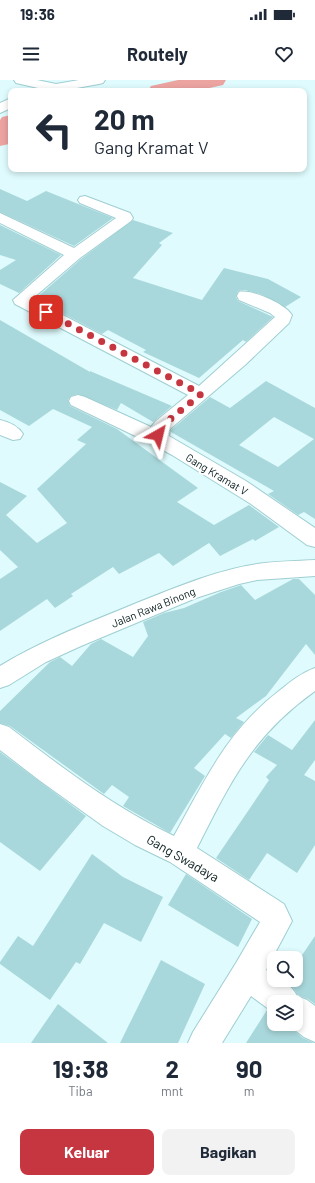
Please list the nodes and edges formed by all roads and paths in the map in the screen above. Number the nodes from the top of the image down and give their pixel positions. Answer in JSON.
{"nodes":[{"id":1,"x":20,"y":80,"type":"edge"},
{"id":2,"x":99,"y":80,"type":"edge"},
{"id":3,"x":56,"y":88,"type":"joint"},
{"id":4,"x":85,"y":200,"type":"dead end"},
{"id":5,"x":0,"y":217,"type":"edge"},
{"id":6,"x":74,"y":255,"type":"junction"},
{"id":7,"x":245,"y":296,"type":"dead end"},
{"id":8,"x":201,"y":394,"type":"junction"},
{"id":9,"x":78,"y":401,"type":"dead end"},
{"id":10,"x":159,"y":439,"type":"junction"},
{"id":11,"x":315,"y":539,"type":"edge"},
{"id":12,"x":315,"y":568,"type":"edge"},
{"id":13,"x":0,"y":678,"type":"edge"},
{"id":14,"x":315,"y":678,"type":"edge"},
{"id":15,"x":0,"y":735,"type":"edge"},
{"id":16,"x":180,"y":853,"type":"junction"},
{"id":17,"x":247,"y":974,"type":"junction"},
{"id":18,"x":275,"y":995,"type":"edge"},
{"id":19,"x":303,"y":1017,"type":"edge"},
{"id":20,"x":315,"y":1026,"type":"edge"},
{"id":21,"x":204,"y":1043,"type":"edge"}],
"edges":[{"from":1,"to":3,"type":"street"},
{"from":2,"to":3,"type":"street"},
{"from":4,"to":6,"type":"street"},
{"from":5,"to":6,"type":"street"},
{"from":6,"to":8,"type":"street"},
{"from":7,"to":8,"type":"street"},
{"from":8,"to":10,"type":"street"},
{"from":9,"to":10,"type":"street","name":"Gang Kramat V"},
{"from":10,"to":11,"type":"street","name":"Gang Kramat V"},
{"from":12,"to":13,"type":"street","name":"Jalan Rawa Binong"},
{"from":14,"to":16,"type":"street"},
{"from":15,"to":16,"type":"street","name":"Gang Swadaya"},
{"from":16,"to":17,"type":"street","name":"Gang Swadaya"},
{"from":17,"to":18,"type":"street"},
{"from":17,"to":21,"type":"street"},
{"from":19,"to":20,"type":"street"}]}
